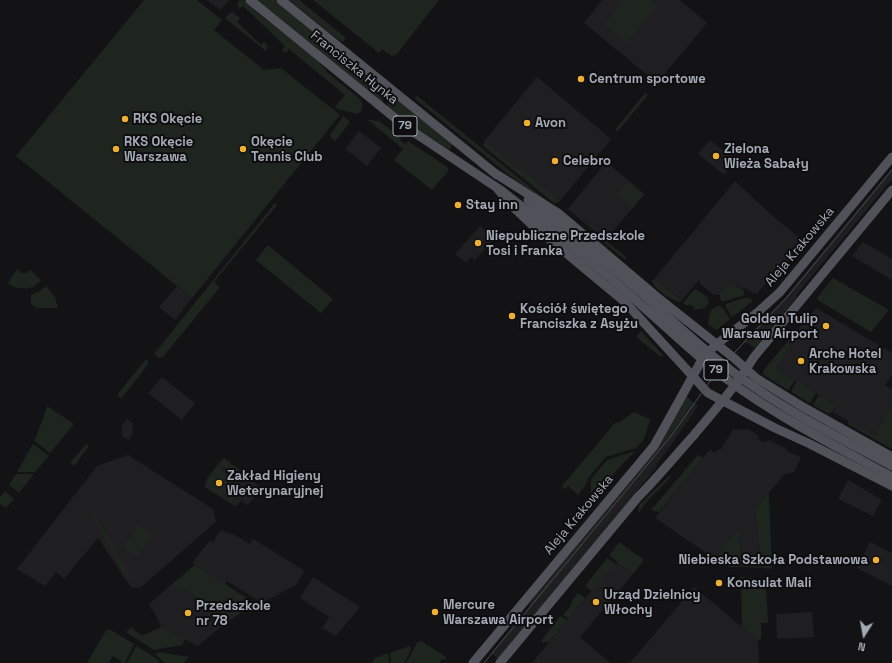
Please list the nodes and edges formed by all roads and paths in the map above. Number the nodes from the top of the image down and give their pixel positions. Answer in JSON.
{"nodes":[{"id":1,"x":250,"y":0,"type":"edge"},
{"id":2,"x":281,"y":0,"type":"edge"},
{"id":3,"x":892,"y":157,"type":"edge"},
{"id":4,"x":494,"y":172,"type":"junction"},
{"id":5,"x":496,"y":187,"type":"junction"},
{"id":6,"x":892,"y":190,"type":"edge"},
{"id":7,"x":563,"y":234,"type":"junction"},
{"id":8,"x":717,"y":344,"type":"junction"},
{"id":9,"x":747,"y":369,"type":"junction"},
{"id":10,"x":692,"y":375,"type":"junction"},
{"id":11,"x":722,"y":401,"type":"junction"},
{"id":12,"x":892,"y":457,"type":"edge"},
{"id":13,"x":892,"y":466,"type":"edge"},
{"id":14,"x":892,"y":476,"type":"edge"},
{"id":15,"x":892,"y":486,"type":"edge"},
{"id":16,"x":473,"y":663,"type":"edge"},
{"id":17,"x":500,"y":663,"type":"edge"}],
"edges":[{"from":1,"to":5,"type":"main road","name":"Franciszka Hynka","number":"79"},
{"from":2,"to":4,"type":"main road","name":"Franciszka Hynka","number":"79"},
{"from":3,"to":8,"type":"main road","name":"Aleja Krakowska"},
{"from":4,"to":7,"type":"main road","name":"Franciszka Hynka","number":"79"},
{"from":4,"to":8,"type":"main road"},
{"from":5,"to":7,"type":"main road","name":"Franciszka Hynka","number":"79"},
{"from":5,"to":10,"type":"main road"},
{"from":6,"to":9,"type":"main road"},
{"from":7,"to":13,"type":"main road","number":"79","bridge":true},
{"from":7,"to":14,"type":"main road","number":"79","bridge":true},
{"from":8,"to":9,"type":"main road"},
{"from":8,"to":10,"type":"main road","name":"Aleja Krakowska"},
{"from":9,"to":11,"type":"main road"},
{"from":9,"to":12,"type":"main road"},
{"from":10,"to":11,"type":"main road"},
{"from":10,"to":16,"type":"main road","name":"Aleja Krakowska"},
{"from":11,"to":15,"type":"main road"},
{"from":11,"to":17,"type":"main road"}]}
